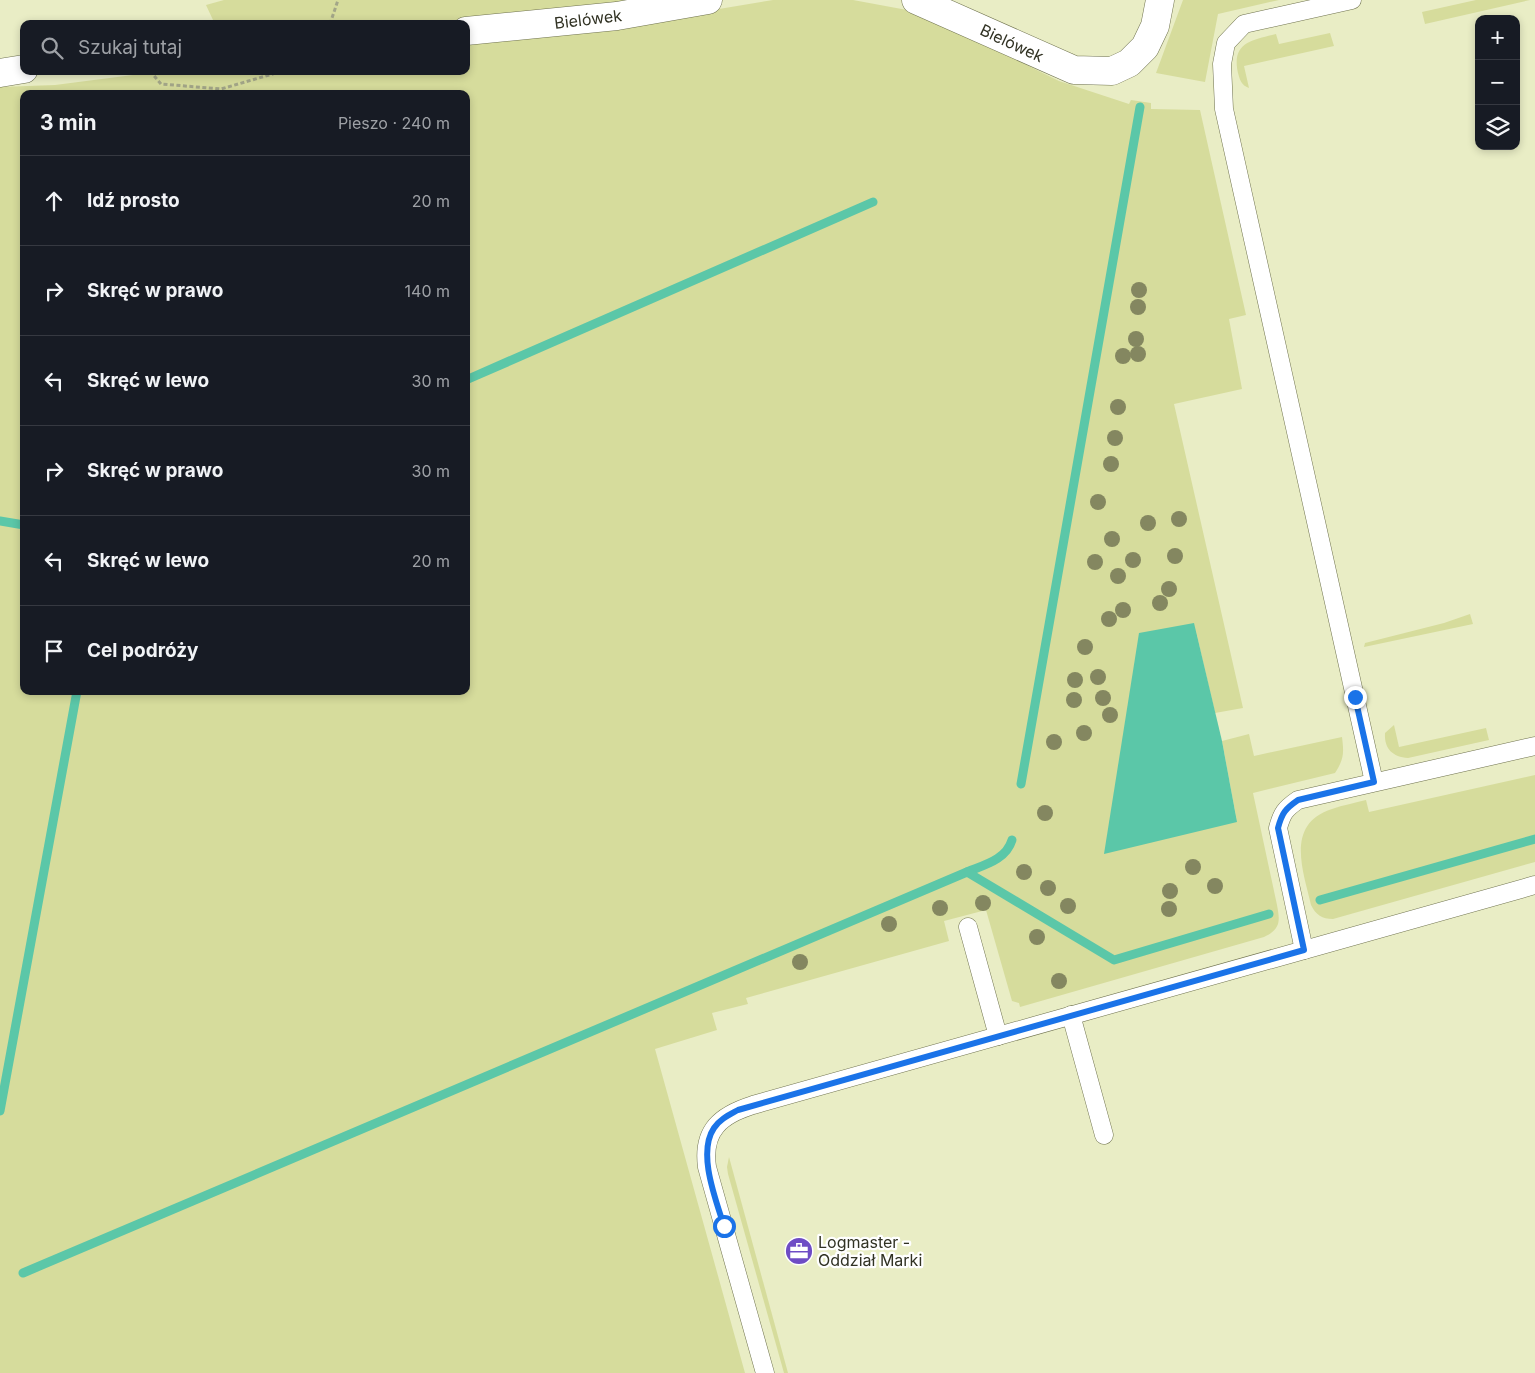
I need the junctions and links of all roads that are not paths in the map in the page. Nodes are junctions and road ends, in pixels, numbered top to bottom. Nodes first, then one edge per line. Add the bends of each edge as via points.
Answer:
1 (708, 0) edge
2 (916, 0) edge
3 (1160, 0) edge
4 (1352, 0) edge
5 (470, 31) edge
6 (20, 70) edge
7 (0, 73) edge
8 (1535, 746) edge
9 (1374, 782) junction
10 (1535, 885) edge
11 (968, 927) dead end
12 (1304, 950) junction
13 (1071, 1015) junction
14 (998, 1036) junction
15 (1104, 1135) dead end
16 (765, 1373) edge

1 - 5 street, Bielówek via 616,16
2 - 3 street, Bielówek via 1074,70 1112,71 1129,63 1145,47 1155,26
4 - 9 lane via 1244,24 1226,43 1222,64 1224,109
6 - 7 street
8 - 9 lane
9 - 12 lane via 1298,800 1282,815 1278,828
10 - 12 lane
11 - 14 lane
12 - 13 lane
13 - 14 lane
13 - 15 lane
14 - 16 lane via 753,1104 725,1117 714,1128 708,1144 707,1167

